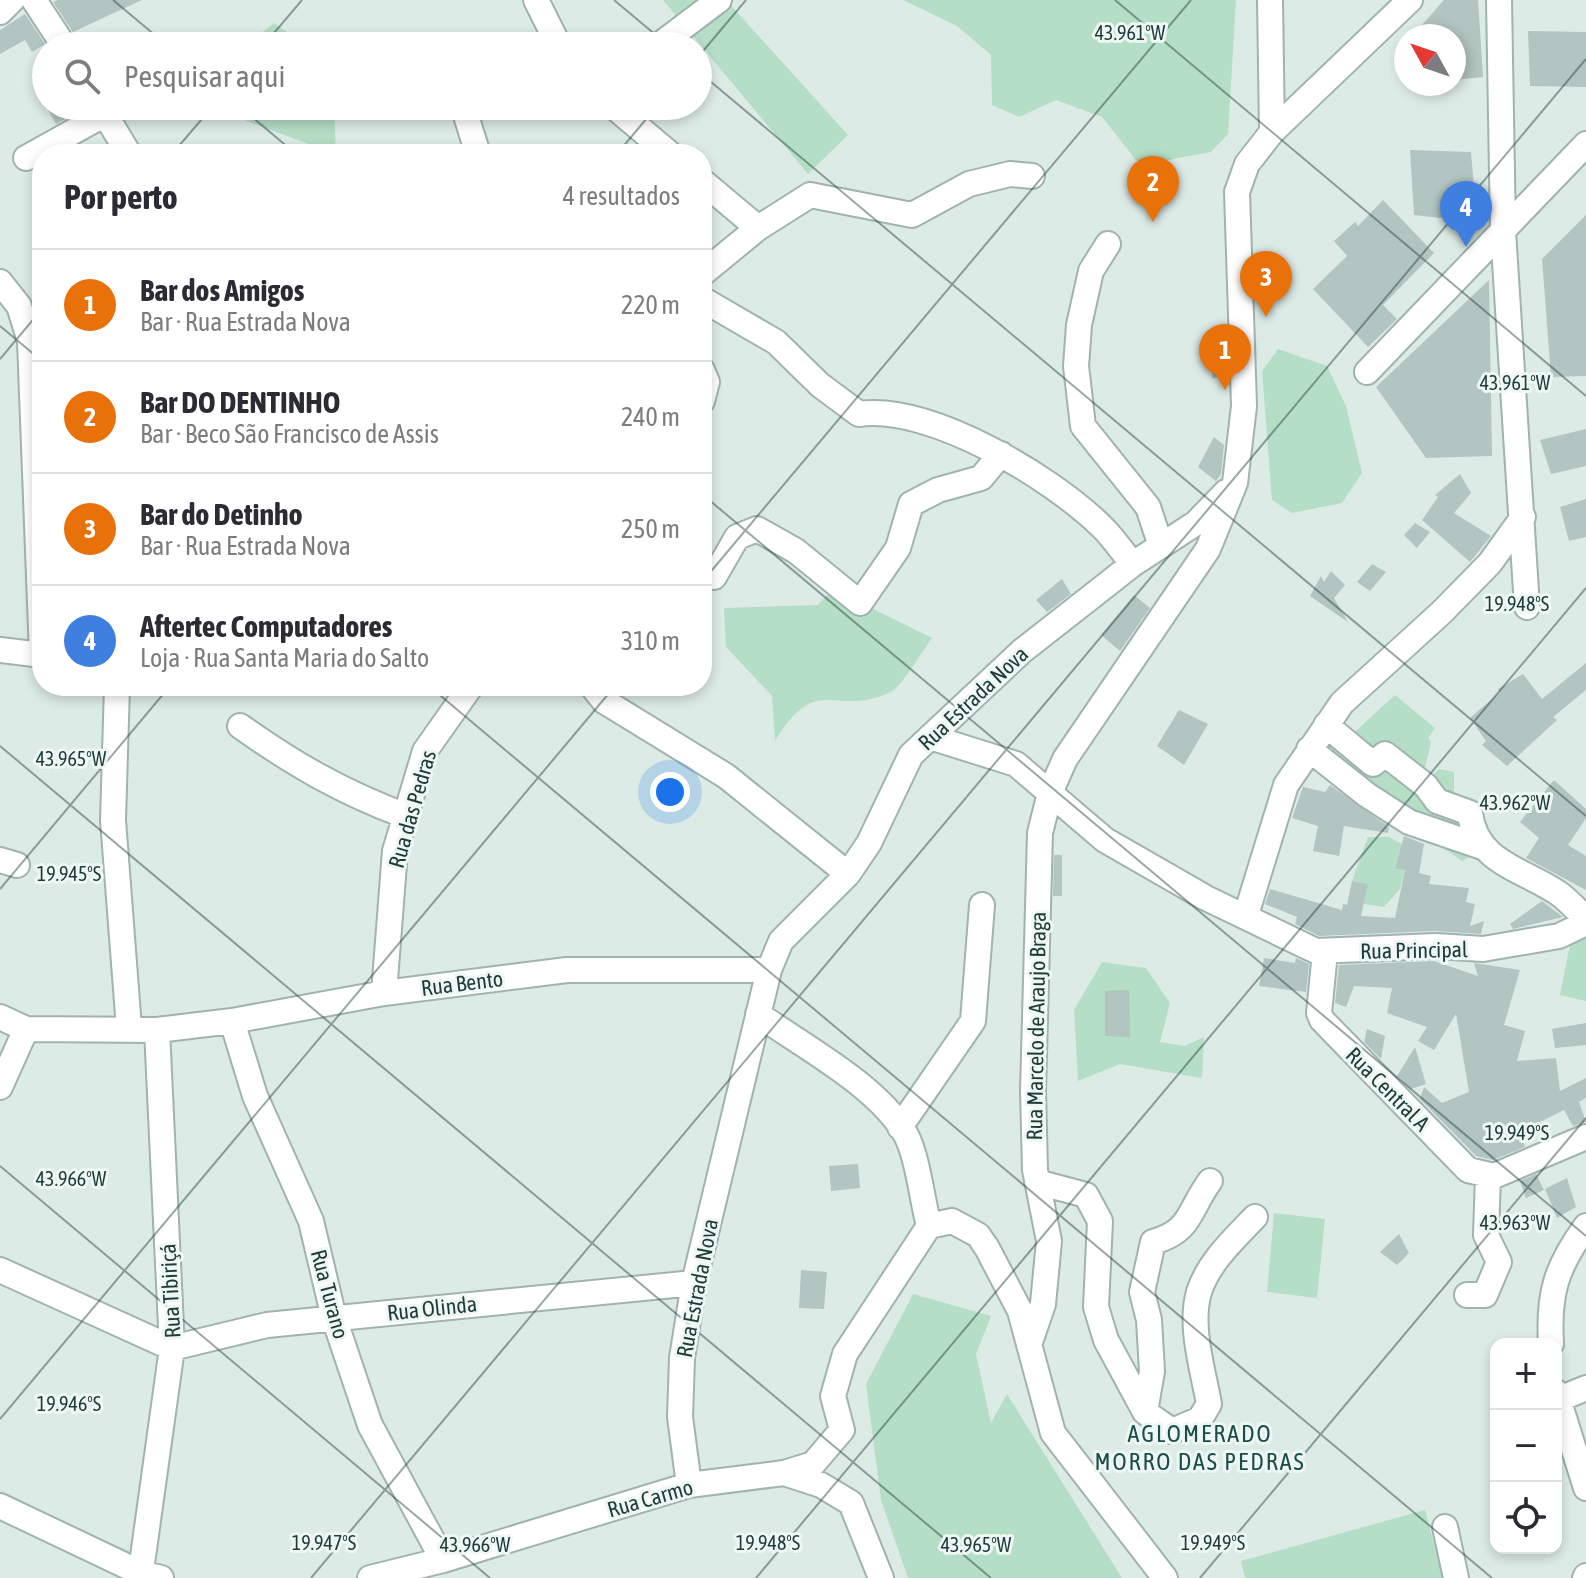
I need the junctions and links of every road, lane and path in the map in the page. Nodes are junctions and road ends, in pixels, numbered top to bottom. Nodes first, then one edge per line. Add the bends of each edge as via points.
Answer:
1 (12, 0) edge
2 (34, 0) edge
3 (536, 0) edge
4 (719, 0) edge
5 (1270, 0) edge
6 (1410, 0) edge
7 (1499, 0) edge
8 (0, 12) edge
9 (55, 32) edge
10 (552, 32) edge
11 (677, 32) edge
12 (86, 120) edge
13 (108, 120) edge
14 (467, 120) edge
15 (630, 120) edge
16 (1272, 132) junction
17 (48, 144) edge
18 (123, 144) edge
19 (475, 144) edge
20 (658, 144) edge
21 (1586, 144) edge
22 (32, 154) edge
23 (26, 158) dead end
24 (1032, 176) dead end
25 (712, 189) edge
26 (758, 228) junction
27 (1503, 231) junction
28 (1108, 244) dead end
29 (712, 266) edge
30 (0, 282) edge
31 (712, 305) edge
32 (1367, 372) dead end
33 (32, 393) edge
34 (1001, 454) junction
35 (1235, 483) junction
36 (1523, 517) junction
37 (1161, 546) junction
38 (1133, 564) junction
39 (718, 577) edge
40 (1527, 607) dead end
41 (0, 650) edge
42 (32, 654) edge
43 (117, 696) edge
44 (464, 696) edge
45 (600, 696) edge
46 (1326, 725) junction
47 (240, 726) dead end
48 (930, 737) junction
49 (1309, 749) junction
50 (1050, 793) junction
51 (406, 816) junction
52 (1485, 848) junction
53 (848, 874) junction
54 (982, 905) dead end
55 (1246, 915) junction
56 (1586, 921) edge
57 (1325, 952) junction
58 (769, 970) junction
59 (384, 993) junction
60 (758, 1014) junction
61 (0, 1017) edge
62 (232, 1021) junction
63 (129, 1028) junction
64 (26, 1029) junction
65 (157, 1030) junction
66 (0, 1087) edge
67 (900, 1127) junction
68 (1586, 1137) edge
69 (1488, 1175) junction
70 (1210, 1181) dead end
71 (1037, 1182) junction
72 (1255, 1217) dead end
73 (929, 1226) junction
74 (1586, 1226) edge
75 (0, 1270) edge
76 (694, 1283) junction
77 (1467, 1295) dead end
78 (334, 1318) junction
79 (1551, 1338) edge
80 (1029, 1345) junction
81 (172, 1348) junction
82 (1586, 1388) edge
83 (1562, 1395) edge
84 (1561, 1410) edge
85 (1145, 1412) junction
86 (784, 1473) junction
87 (689, 1485) junction
88 (1586, 1488) edge
89 (0, 1506) edge
90 (1445, 1527) dead end
91 (443, 1560) junction
92 (147, 1576) edge
93 (370, 1578) edge
94 (881, 1578) edge
95 (1165, 1578) edge
96 (1456, 1578) edge

1 - 8 street
2 - 9 street
3 - 10 street
4 - 11 street
5 - 16 street
6 - 16 street
7 - 27 street
12 - 17 street
13 - 18 street
14 - 19 street
15 - 20 street
16 - 35 street via 1247,164 1237,192 1244,406
21 - 27 street
22 - 23 street
24 - 26 street via 1010,174 969,184 912,215 810,195
25 - 26 street
26 - 29 street
27 - 32 street
27 - 36 street
28 - 37 street via 1091,271 1079,325 1076,366 1083,426 1148,507
30 - 33 street via 19,306 30,341
31 - 34 street via 776,342 859,414 882,411 909,417
34 - 38 street via 1103,527
34 - 39 street via 981,478 911,504 898,548 860,603 796,551 757,529 737,537
35 - 37 street, Rua Estrada Nova via 1196,523
35 - 50 street, Rua Marcelo de Araujo Braga via 1208,549 1065,759
36 - 40 street
36 - 46 street via 1490,563 1342,703
37 - 38 street, Rua Estrada Nova
38 - 48 street, Rua Estrada Nova via 1022,651
41 - 42 street
43 - 63 street via 113,820
44 - 51 street, Rua das Pedras via 425,751
45 - 53 street via 726,776
46 - 49 street
46 - 52 street via 1373,764 1385,754 1437,801 1470,813 1472,829
47 - 51 street via 345,793
48 - 50 street via 1016,764
48 - 53 street, Rua Estrada Nova via 911,755 869,843
49 - 52 street via 1409,822
49 - 55 street via 1286,785
50 - 55 street, Rua Principal via 1105,840
50 - 71 street, Rua Marcelo de Araujo Braga via 1040,833 1034,995
51 - 59 street, Rua das Pedras via 395,851
52 - 56 street via 1509,870 1558,893
53 - 58 street, Rua Estrada Nova via 781,941
54 - 67 street via 973,1021
55 - 57 street, Rua Principal
56 - 57 street, Rua Principal via 1559,936 1483,949
57 - 69 street, Rua Central A via 1322,1020 1468,1170
58 - 59 street, Rua Bento via 567,970
58 - 60 street, Rua Estrada Nova
59 - 62 street, Rua Bento
60 - 67 street via 851,1079
60 - 76 street, Rua Estrada Nova
61 - 64 street
62 - 65 street, Rua Bento
62 - 78 street, Rua Turano via 255,1096 311,1221
63 - 64 street
63 - 65 street
64 - 66 street
65 - 81 street, Rua Tibiriçá
67 - 73 street
68 - 69 street via 1528,1164
69 - 77 street via 1486,1235 1499,1262 1485,1295
70 - 85 street via 1188,1224 1172,1237 1153,1242 1147,1259 1142,1292 1152,1371
71 - 80 street, Rua Marcelo de Araujo Braga via 1049,1241 1043,1304
71 - 85 street via 1086,1195 1100,1221 1096,1307 1106,1340
72 - 85 street via 1220,1255 1199,1293 1197,1341 1209,1404 1200,1419 1172,1431
73 - 80 street via 952,1221 978,1235 1020,1311
73 - 86 street via 845,1354 833,1396 842,1430 813,1464
74 - 79 street via 1571,1247 1549,1302
75 - 81 street
76 - 78 street, Rua Olinda
76 - 87 street, Rua Estrada Nova via 682,1358 680,1417
78 - 81 street, Rua Olinda via 267,1325
78 - 91 street, Rua Turano via 370,1425
80 - 95 street via 1053,1433
81 - 92 street, Rua Tibiriçá
82 - 83 street
84 - 88 street
86 - 87 street, Rua Carmo
86 - 94 street, Rua Carmo via 821,1485 851,1503
87 - 91 street, Rua Carmo
89 - 92 street
90 - 96 street
91 - 93 street, Rua Carmo

